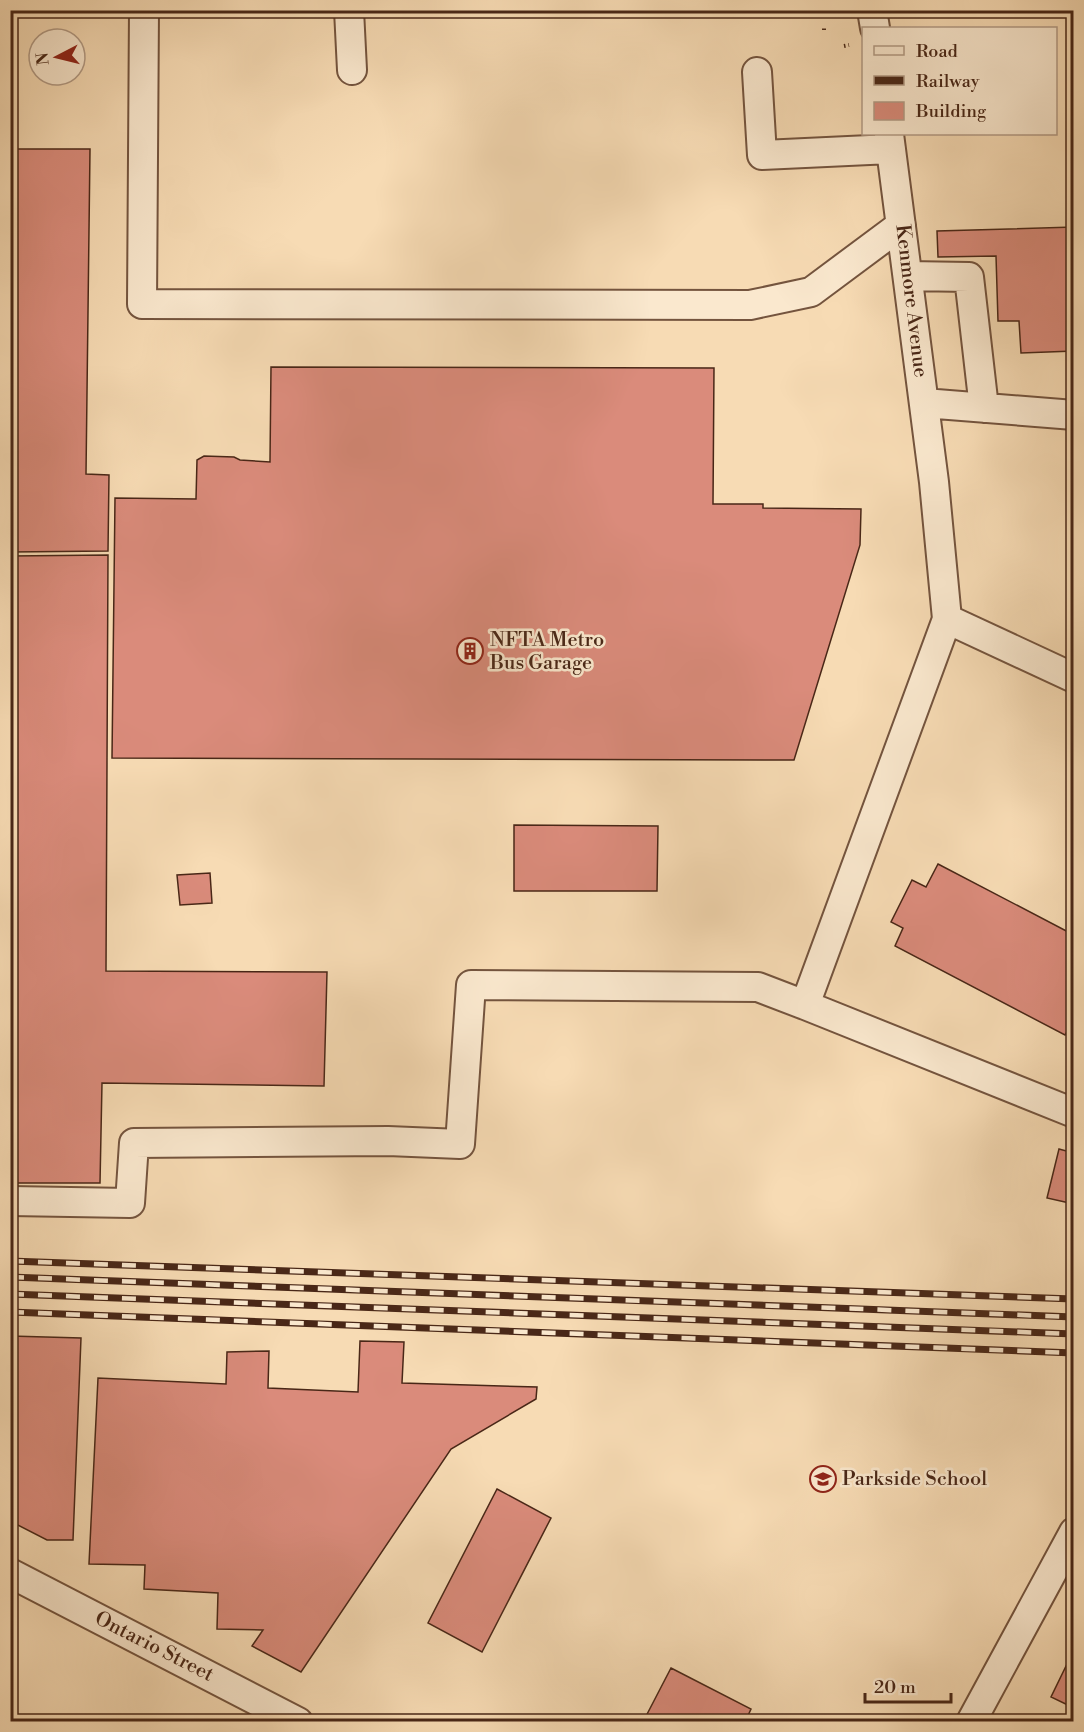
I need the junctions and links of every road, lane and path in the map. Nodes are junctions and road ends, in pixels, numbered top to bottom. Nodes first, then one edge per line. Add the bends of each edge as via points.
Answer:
1 (144, 10) edge
2 (349, 10) edge
3 (872, 10) edge
4 (919, 11) edge
5 (922, 18) dead end
6 (875, 27) edge
7 (849, 45) dead end
8 (844, 46) dead end
9 (352, 70) dead end
10 (757, 72) dead end
11 (890, 141) edge
12 (901, 225) junction
13 (908, 276) junction
14 (924, 403) junction
15 (984, 408) junction
16 (1074, 415) edge
17 (946, 619) junction
18 (1074, 678) edge
19 (805, 1005) junction
20 (1074, 1113) edge
21 (10, 1202) edge
22 (1074, 1532) edge
23 (10, 1573) edge
24 (298, 1722) edge
25 (971, 1722) edge

1 - 12 street via 142,304 750,305 811,292
2 - 9 street
3 - 6 street
4 - 5 path
7 - 8 path
10 - 11 street via 762,155
11 - 12 street, Kenmore Avenue
12 - 13 street, Kenmore Avenue
13 - 14 street, Kenmore Avenue
13 - 15 street via 969,277
14 - 15 street
14 - 17 street, Kenmore Avenue
15 - 16 street
17 - 18 street
17 - 19 street
19 - 20 street
19 - 21 street via 758,987 471,985 460,1144 134,1143 130,1203
22 - 25 street
23 - 24 street, Ontario Street

